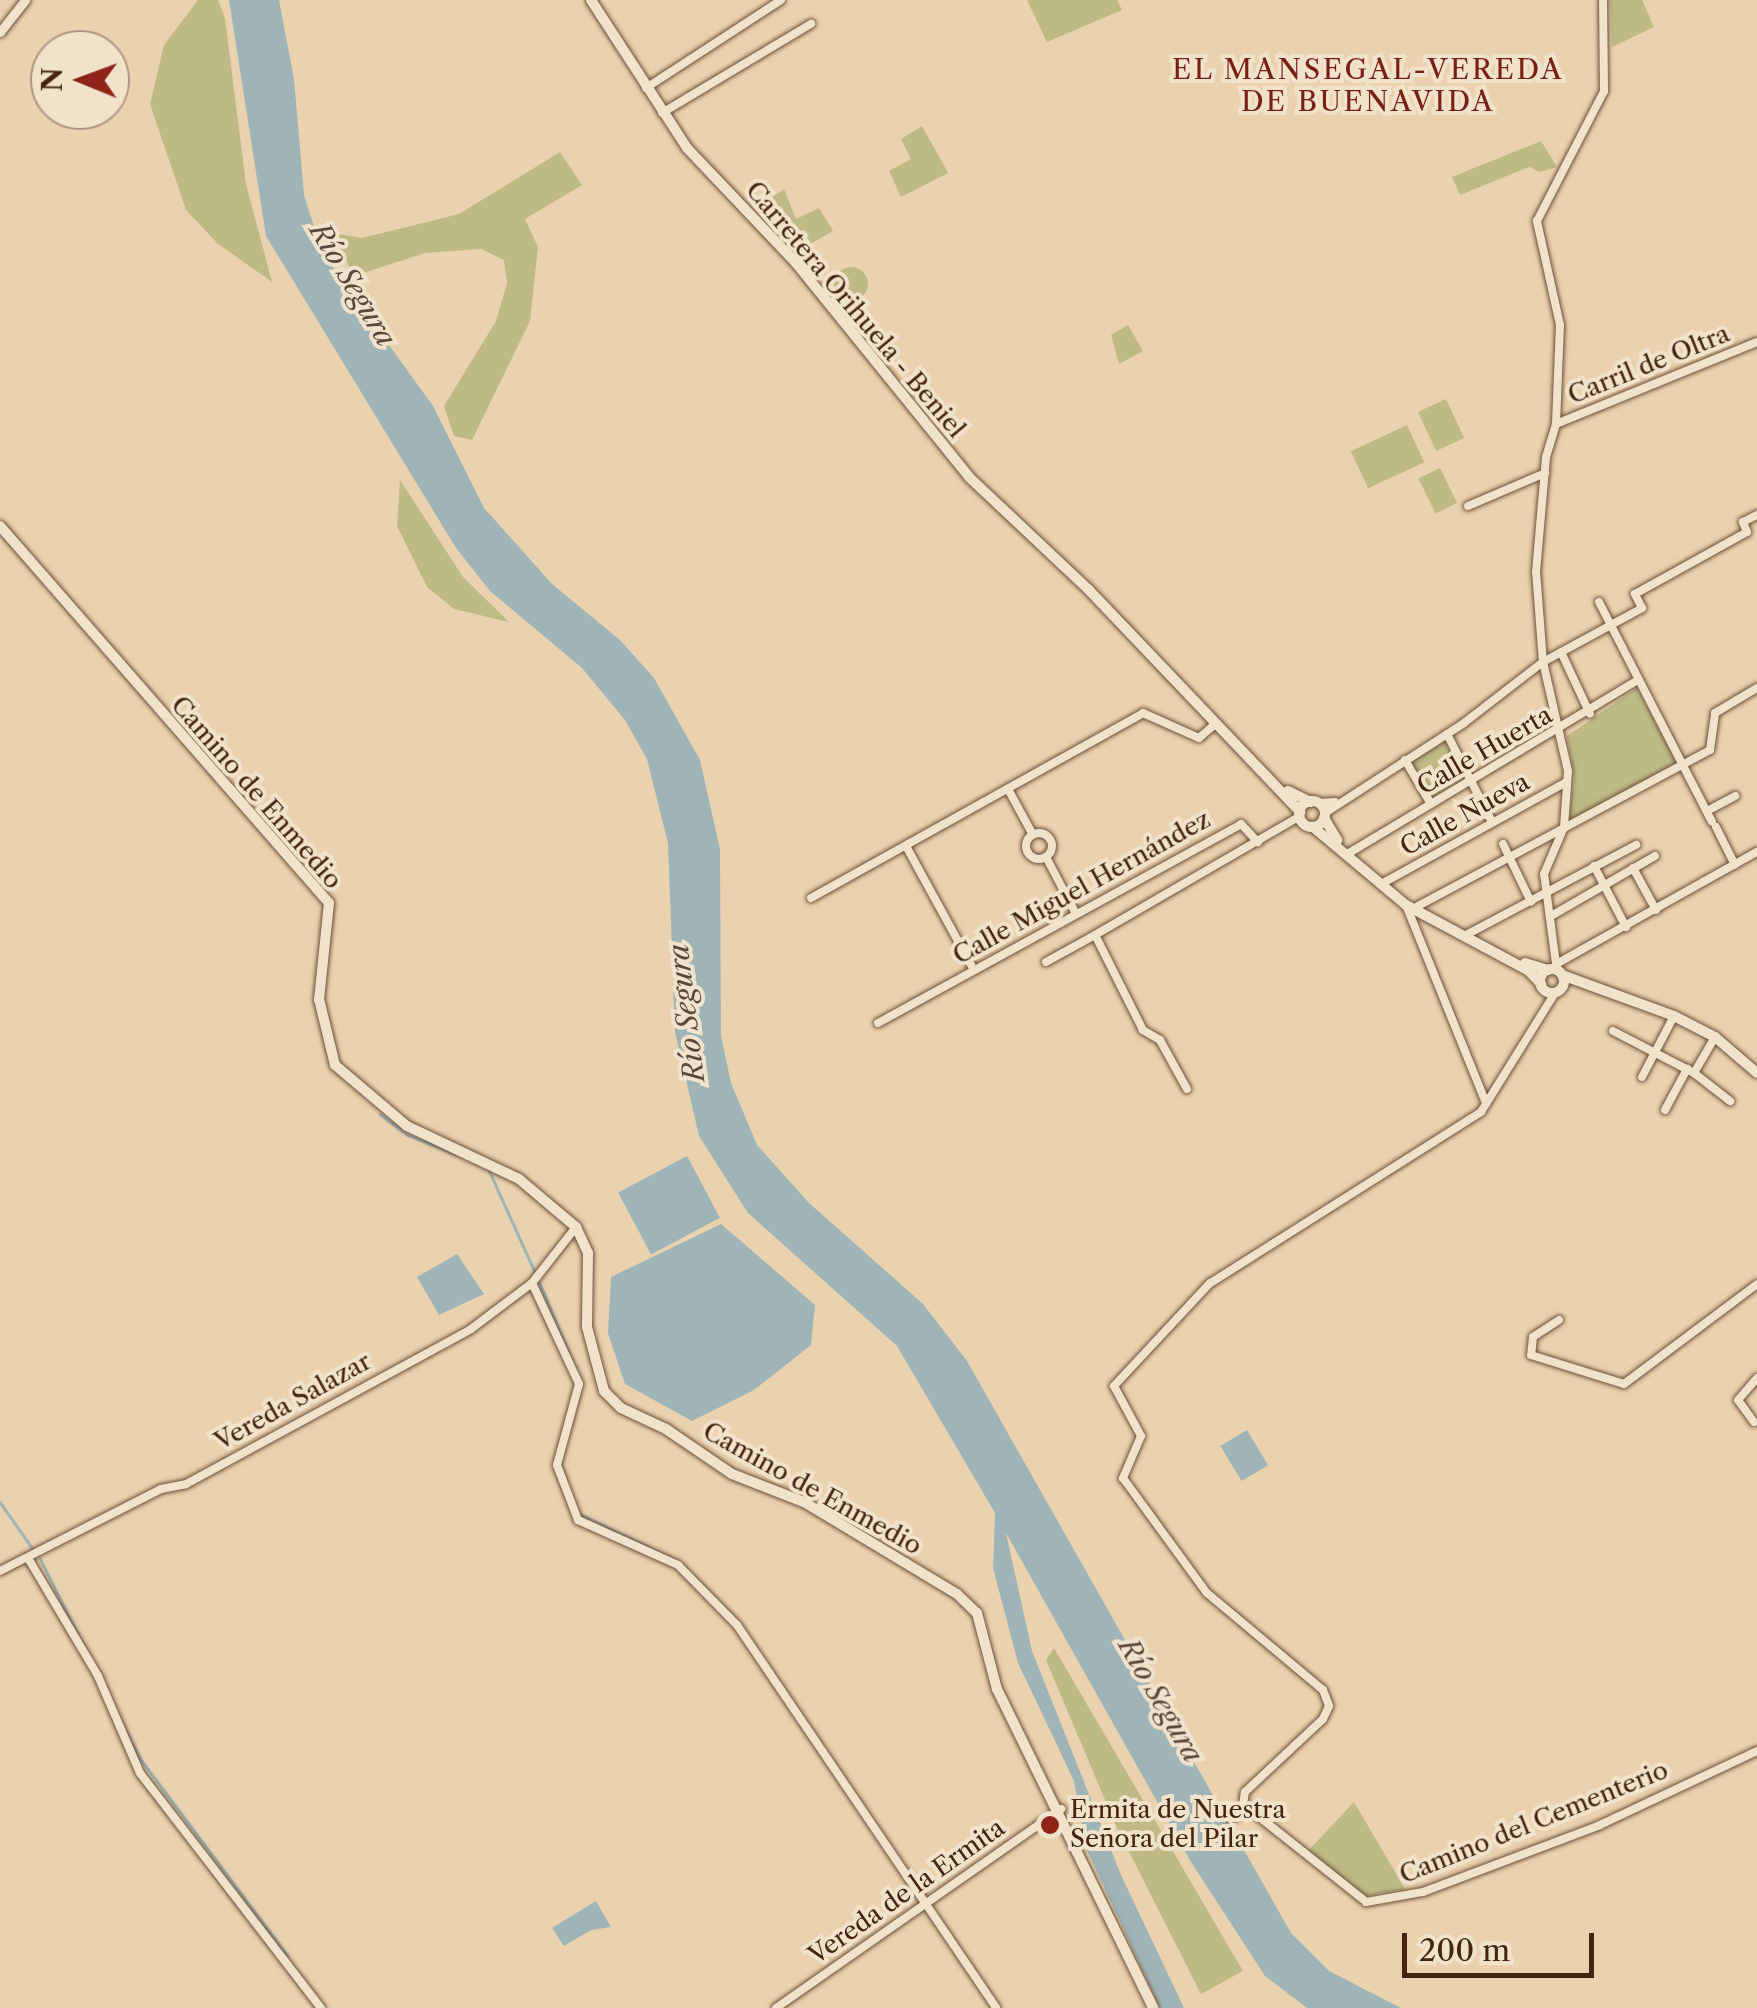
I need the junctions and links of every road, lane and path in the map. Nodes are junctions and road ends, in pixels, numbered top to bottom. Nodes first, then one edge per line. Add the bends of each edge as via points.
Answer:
1 (25, 0) edge
2 (591, 0) edge
3 (781, 0) edge
4 (1603, 0) edge
5 (811, 24) dead end
6 (0, 32) edge
7 (646, 88) junction
8 (662, 113) junction
9 (1757, 342) edge
10 (1556, 424) junction
11 (1545, 472) junction
12 (1468, 506) dead end
13 (1757, 515) edge
14 (0, 526) edge
15 (1599, 602) dead end
16 (1118, 621) junction
17 (1610, 627) junction
18 (1560, 652) junction
19 (1543, 662) junction
20 (1638, 680) junction
21 (1757, 688) edge
22 (1590, 714) junction
23 (1213, 726) junction
24 (1560, 730) junction
25 (1447, 734) junction
26 (1405, 760) junction
27 (1684, 766) junction
28 (1470, 781) junction
29 (1568, 782) junction
30 (1008, 789) junction
31 (1735, 796) dead end
32 (1431, 804) junction
33 (1320, 809) junction
34 (1707, 811) junction
35 (1300, 814) junction
36 (1492, 822) junction
37 (1313, 827) junction
38 (1564, 827) junction
39 (1033, 835) junction
40 (1258, 842) junction
41 (1503, 844) dead end
42 (1636, 845) dead end
43 (906, 846) junction
44 (1349, 852) junction
45 (1757, 852) edge
46 (1509, 856) junction
47 (1655, 856) dead end
48 (1046, 857) junction
49 (1735, 864) junction
50 (1594, 866) junction
51 (1633, 868) junction
52 (1382, 883) junction
53 (1604, 885) junction
54 (1548, 893) junction
55 (811, 898) dead end
56 (1530, 902) junction
57 (1416, 910) junction
58 (1656, 910) junction
59 (1076, 914) junction
60 (1551, 916) junction
61 (1413, 926) junction
62 (1626, 927) junction
63 (1095, 935) junction
64 (1464, 936) junction
65 (1046, 962) dead end
66 (974, 970) junction
67 (1556, 970) junction
68 (1589, 986) junction
69 (1549, 990) junction
70 (1674, 1016) junction
71 (878, 1023) dead end
72 (1613, 1030) dead end
73 (1715, 1037) junction
74 (1655, 1052) junction
75 (1690, 1071) junction
76 (1757, 1073) edge
77 (1642, 1077) dead end
78 (1187, 1089) dead end
79 (1730, 1101) dead end
80 (1486, 1104) junction
81 (1664, 1110) dead end
82 (576, 1227) junction
83 (532, 1284) junction
84 (1757, 1284) edge
85 (1559, 1320) dead end
86 (1757, 1378) edge
87 (1754, 1422) dead end
88 (28, 1558) junction
89 (0, 1571) edge
90 (1757, 1751) edge
91 (1060, 1809) junction
92 (1245, 1810) junction
93 (1231, 1819) dead end
94 (926, 1903) junction
95 (321, 2008) edge
96 (776, 2008) edge
97 (996, 2008) edge
98 (1153, 2008) edge

1 - 6 street
2 - 7 main road, Carretera Orihuela - Beniel
3 - 7 street
4 - 10 street via 1604,91 1537,221 1560,325
5 - 8 street
7 - 8 main road, Carretera Orihuela - Beniel
8 - 16 main road, Carretera Orihuela - Beniel via 807,276 970,477
9 - 10 street, Carril de Oltra
10 - 11 street
11 - 12 street
11 - 19 street via 1536,572
13 - 17 street via 1743,522 1747,532 1635,594 1642,608
14 - 82 main road, Camino de Enmedio via 329,903 319,999 335,1065 408,1126 519,1179
15 - 17 street
16 - 23 main road, Carretera Orihuela - Beniel
16 - 33 main road, Carretera Orihuela - Beniel via 1284,789
17 - 18 street
17 - 20 street
18 - 19 street
18 - 22 street
19 - 24 street
19 - 25 street
20 - 22 street, Calle Huerta
20 - 27 street
21 - 27 street via 1715,713 1710,750
22 - 24 street, Calle Huerta
23 - 30 street via 1199,738 1149,710
23 - 35 main road, Carretera Orihuela - Beniel
24 - 28 street, Calle Huerta
24 - 29 street
25 - 26 street
25 - 28 street
26 - 32 street
26 - 33 street
27 - 34 street
27 - 38 street
28 - 32 street, Calle Huerta
28 - 36 street
29 - 36 street, Calle Nueva
29 - 38 street
30 - 39 street
30 - 43 street
31 - 34 street
32 - 44 street, Calle Huerta
33 - 35 main road
33 - 37 main road
33 - 44 main road, Carretera Orihuela - Beniel
34 - 49 street
35 - 37 main road, Carretera Orihuela - Beniel
35 - 40 street
36 - 52 street, Calle Nueva
37 - 57 main road, Carretera Orihuela - Beniel
38 - 46 street
38 - 54 street via 1545,868
39 - 48 street via 1051,842
39 - 48 street via 1028,853
40 - 59 street, Calle Miguel Hernández via 1241,824
40 - 63 street
41 - 46 street
42 - 50 street
43 - 55 street
43 - 66 street
44 - 52 main road, Carretera Orihuela - Beniel
45 - 49 street
46 - 56 street
46 - 57 street
47 - 51 street
48 - 59 street
49 - 58 street
50 - 53 street
50 - 54 street
51 - 53 street
51 - 58 street
52 - 57 main road, Carretera Orihuela - Beniel
53 - 60 street
53 - 62 street
54 - 56 street
54 - 60 street
56 - 64 street
57 - 61 street
57 - 61 street
57 - 64 main road, Carretera Orihuela - Beniel
57 - 69 main road, Carretera Orihuela - Beniel via 1530,971
58 - 62 street
59 - 66 street, Calle Miguel Hernández
60 - 67 street
61 - 80 street
62 - 67 street
63 - 65 street
63 - 78 street via 1143,1030 1160,1040
64 - 67 main road, Carretera Orihuela - Beniel
66 - 71 street, Calle Miguel Hernández
67 - 68 main road, Carretera Orihuela - Beniel
67 - 69 main road
67 - 69 main road
68 - 69 main road, Carretera Orihuela - Beniel
68 - 70 main road, Carretera Orihuela - Beniel
69 - 80 street
70 - 73 main road, Carretera Orihuela - Beniel
70 - 74 street
72 - 74 street
73 - 75 street
73 - 76 main road, Carretera Orihuela - Beniel
74 - 75 street
74 - 77 street
75 - 79 street
75 - 81 street
80 - 92 street via 1210,1282 1114,1386 1141,1436 1123,1478 1207,1593 1308,1674 1327,1698 1322,1719 1244,1792
82 - 83 street, Vereda Salazar
82 - 91 main road, Camino de Enmedio via 588,1253 587,1327 604,1391 621,1408 666,1428 732,1474 804,1502 957,1594 978,1614 997,1689
83 - 88 street, Vereda Salazar via 470,1329 186,1484 161,1489
83 - 94 street via 579,1384 557,1464 578,1520 678,1565 738,1625
84 - 85 street via 1624,1384 1531,1355 1532,1337
86 - 87 street via 1738,1400
88 - 89 street, Vereda Salazar
88 - 95 street via 98,1676 140,1773
90 - 92 street, Camino del Cementerio via 1600,1825 1379,1904 1358,1898
91 - 94 street, Vereda de la Ermita
91 - 98 main road, Camino de Enmedio
92 - 93 street
94 - 96 street, Vereda de la Ermita
94 - 97 street

